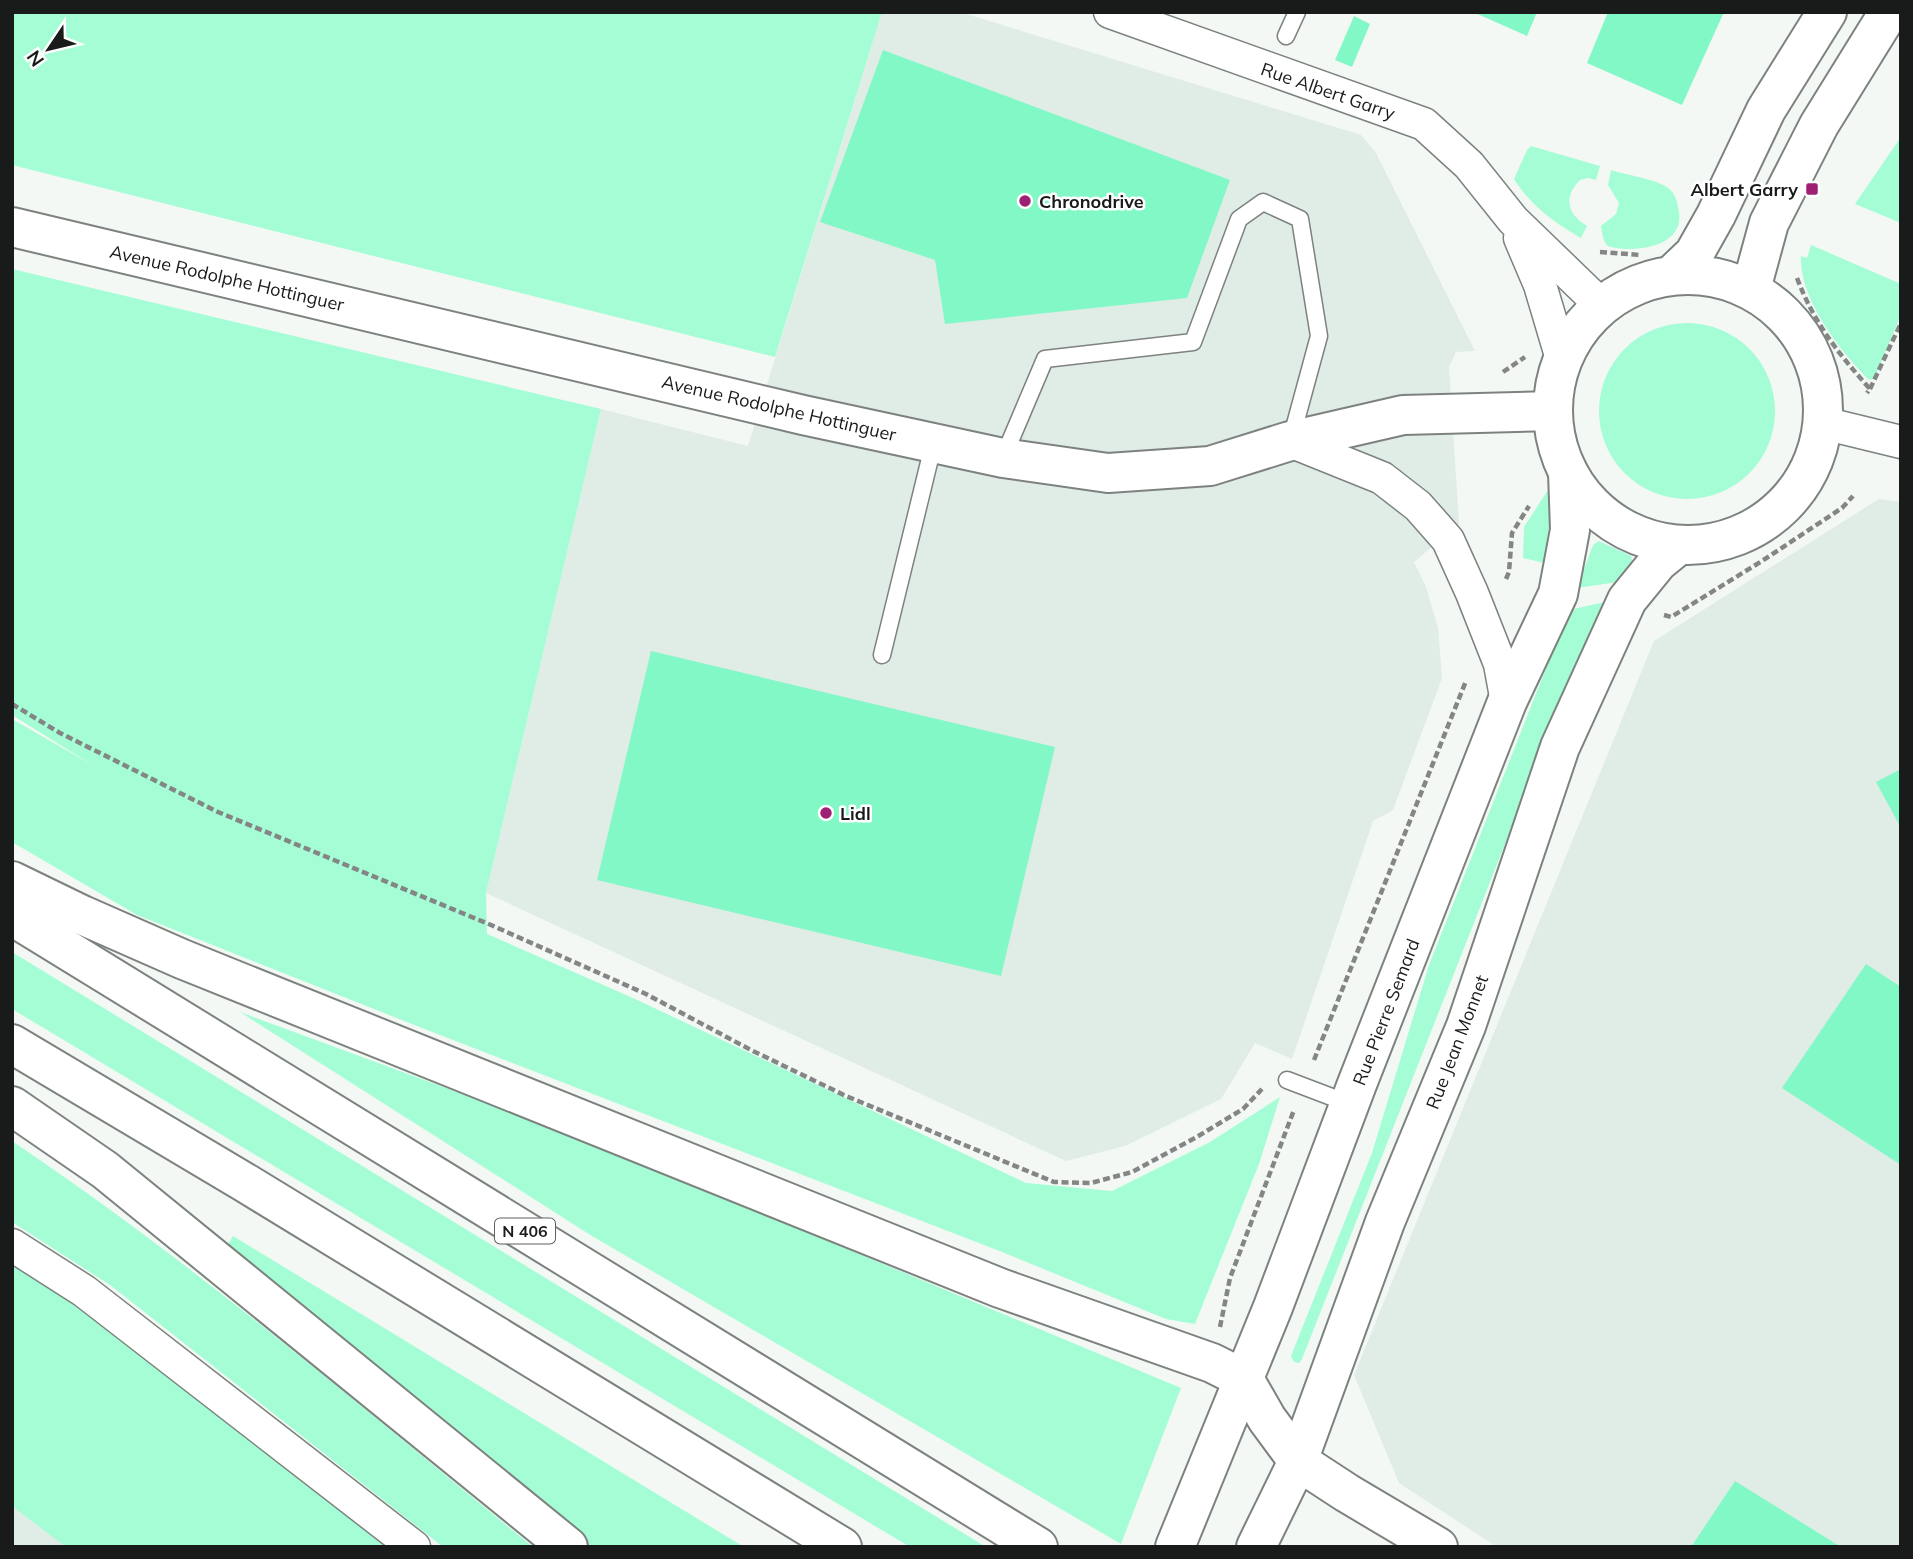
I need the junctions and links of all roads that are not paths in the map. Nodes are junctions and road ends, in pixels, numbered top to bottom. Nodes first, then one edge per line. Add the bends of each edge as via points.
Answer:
1 (1110, 12) edge
2 (1297, 12) edge
3 (1827, 12) edge
4 (1889, 12) edge
5 (1286, 37) dead end
6 (1513, 220) junction
7 (12, 227) edge
8 (1661, 263) junction
9 (1751, 289) junction
10 (1601, 305) junction
11 (1562, 359) junction
12 (1553, 411) junction
13 (1824, 423) junction
14 (933, 442) junction
15 (1290, 442) junction
16 (1901, 442) edge
17 (1003, 458) junction
18 (1568, 472) junction
19 (1674, 549) junction
20 (882, 655) dead end
21 (1507, 702) junction
22 (12, 881) edge
23 (12, 916) edge
24 (12, 1044) edge
25 (1287, 1080) road end
26 (1350, 1104) junction
27 (12, 1106) edge
28 (12, 1245) edge
29 (1228, 1371) junction
30 (1298, 1461) junction
31 (414, 1547) edge
32 (568, 1547) edge
33 (842, 1547) edge
34 (1038, 1547) edge
35 (1175, 1547) edge
36 (1256, 1547) edge
37 (1438, 1547) edge

1 - 6 street, Rue Albert Garry via 1424,124 1469,165
2 - 5 lane
3 - 8 main road via 1766,110 1693,254
4 - 9 main road via 1819,125 1769,223
6 - 10 street, Rue Albert Garry
6 - 11 street, Rue Albert Garry via 1540,285
7 - 14 main road, Avenue Rodolphe Hottinguer
8 - 9 main road
8 - 10 main road
9 - 13 main road via 1783,313 1807,345 1821,383
10 - 11 main road via 1578,330
11 - 12 main road
12 - 15 main road, Avenue Rodolphe Hottinguer via 1403,415
12 - 18 main road via 1560,456
13 - 16 street
13 - 19 main road via 1812,467 1786,504 1749,531
14 - 17 main road, Avenue Rodolphe Hottinguer
14 - 20 lane
15 - 17 main road, Avenue Rodolphe Hottinguer via 1210,466 1108,473
15 - 17 lane via 1319,336 1300,219 1263,202 1239,219 1193,342 1045,359
15 - 21 street via 1382,478 1418,506 1448,540 1500,664
18 - 19 main road via 1591,504 1623,529
18 - 21 main road, Rue Pierre Semard via 1570,530 1558,594
19 - 30 main road, Rue Jean Monnet via 1627,600 1560,747 1466,1026 1385,1222
21 - 26 main road, Rue Pierre Semard
22 - 29 main road via 182,959 1000,1288
23 - 34 main road, N 406
24 - 33 main road
25 - 26 lane
26 - 29 main road, Rue Pierre Semard via 1273,1307
27 - 32 main road via 105,1170
28 - 31 street via 84,1292
29 - 30 main road
29 - 35 main road, Rue Pierre Semard
30 - 36 main road, Rue Jean Monnet
30 - 37 main road

